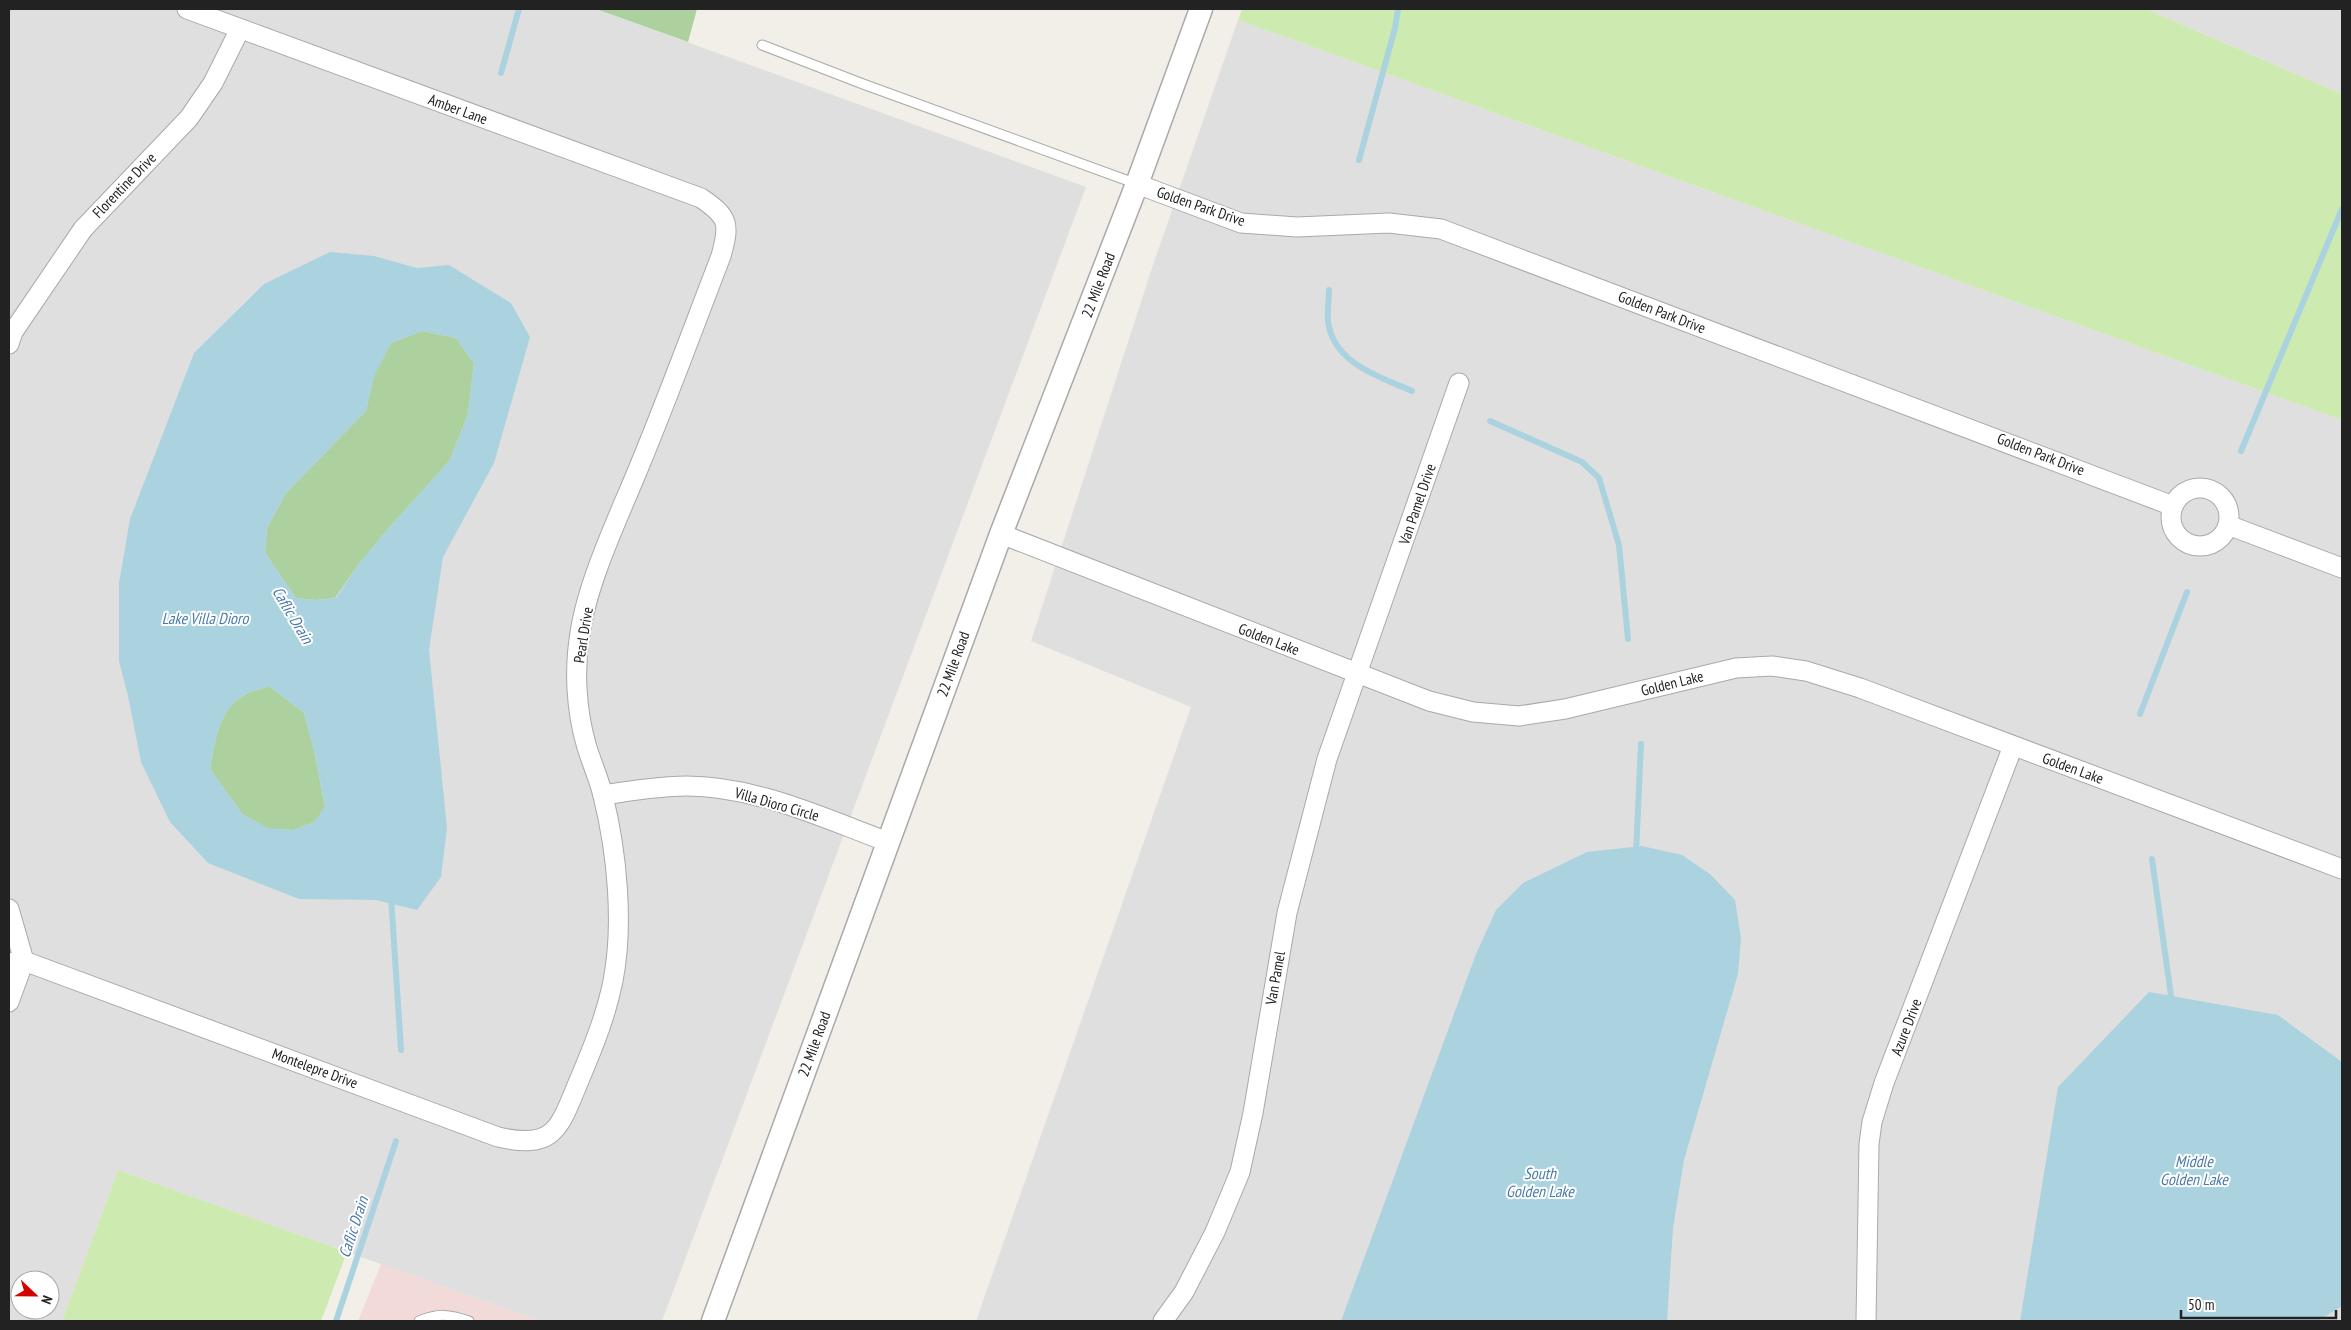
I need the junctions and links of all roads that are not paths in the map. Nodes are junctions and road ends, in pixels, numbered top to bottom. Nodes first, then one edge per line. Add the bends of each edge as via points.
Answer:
1 (187, 9) edge
2 (1200, 9) edge
3 (240, 29) junction
4 (762, 45) dead end
5 (1137, 184) junction
6 (724, 217) joint
7 (10, 335) edge
8 (1459, 383) dead end
9 (2173, 506) junction
10 (2228, 525) junction
11 (1001, 534) junction
12 (2342, 568) edge
13 (1374, 626) joint
14 (1356, 673) junction
15 (2013, 746) junction
16 (603, 796) junction
17 (888, 842) junction
18 (2342, 869) edge
19 (9, 908) edge
20 (16, 962) edge
21 (9, 1002) edge
22 (584, 1068) joint
23 (419, 1321) edge
24 (469, 1321) edge
25 (713, 1321) edge
26 (1163, 1321) edge
27 (1866, 1321) edge

1 - 3 street, Amber Lane
2 - 5 street, 22 Mile Road
3 - 6 street, Amber Lane via 701,198
3 - 7 street, Florentine Drive via 195,111 83,229
4 - 5 lane
5 - 9 street, Golden Park Drive via 1241,223 1297,227 1389,223 1441,229
5 - 11 street, 22 Mile Road
6 - 16 street, Pearl Drive via 725,240 721,256 611,536 580,630 578,705
8 - 13 street, Van Pamel Drive
9 - 10 street via 2178,497 2194,487 2214,490 2228,509
9 - 10 street via 2170,512 2174,531 2180,538 2198,546 2212,543 2222,536
10 - 12 street
11 - 14 street, Golden Lake
11 - 17 street, 22 Mile Road
13 - 14 street, Van Pamel
14 - 15 street, Golden Lake via 1429,701 1473,712 1519,716 1565,709 1736,668 1772,666 1806,671 1860,688
14 - 26 street, Van Pamel via 1327,759 1287,913 1240,1172 1215,1232 1184,1292
15 - 18 street, Golden Lake
15 - 27 street, Azure Drive via 1872,1122
16 - 17 street, Villa Dioro Circle via 678,786 718,788 793,807
16 - 22 street, Pearl Drive via 615,861 619,929 612,984
17 - 25 street, 22 Mile Road
19 - 20 street
20 - 21 street
20 - 22 street, Montelepre Drive via 498,1137 521,1142 551,1134 560,1123
23 - 24 lane via 451,1314

